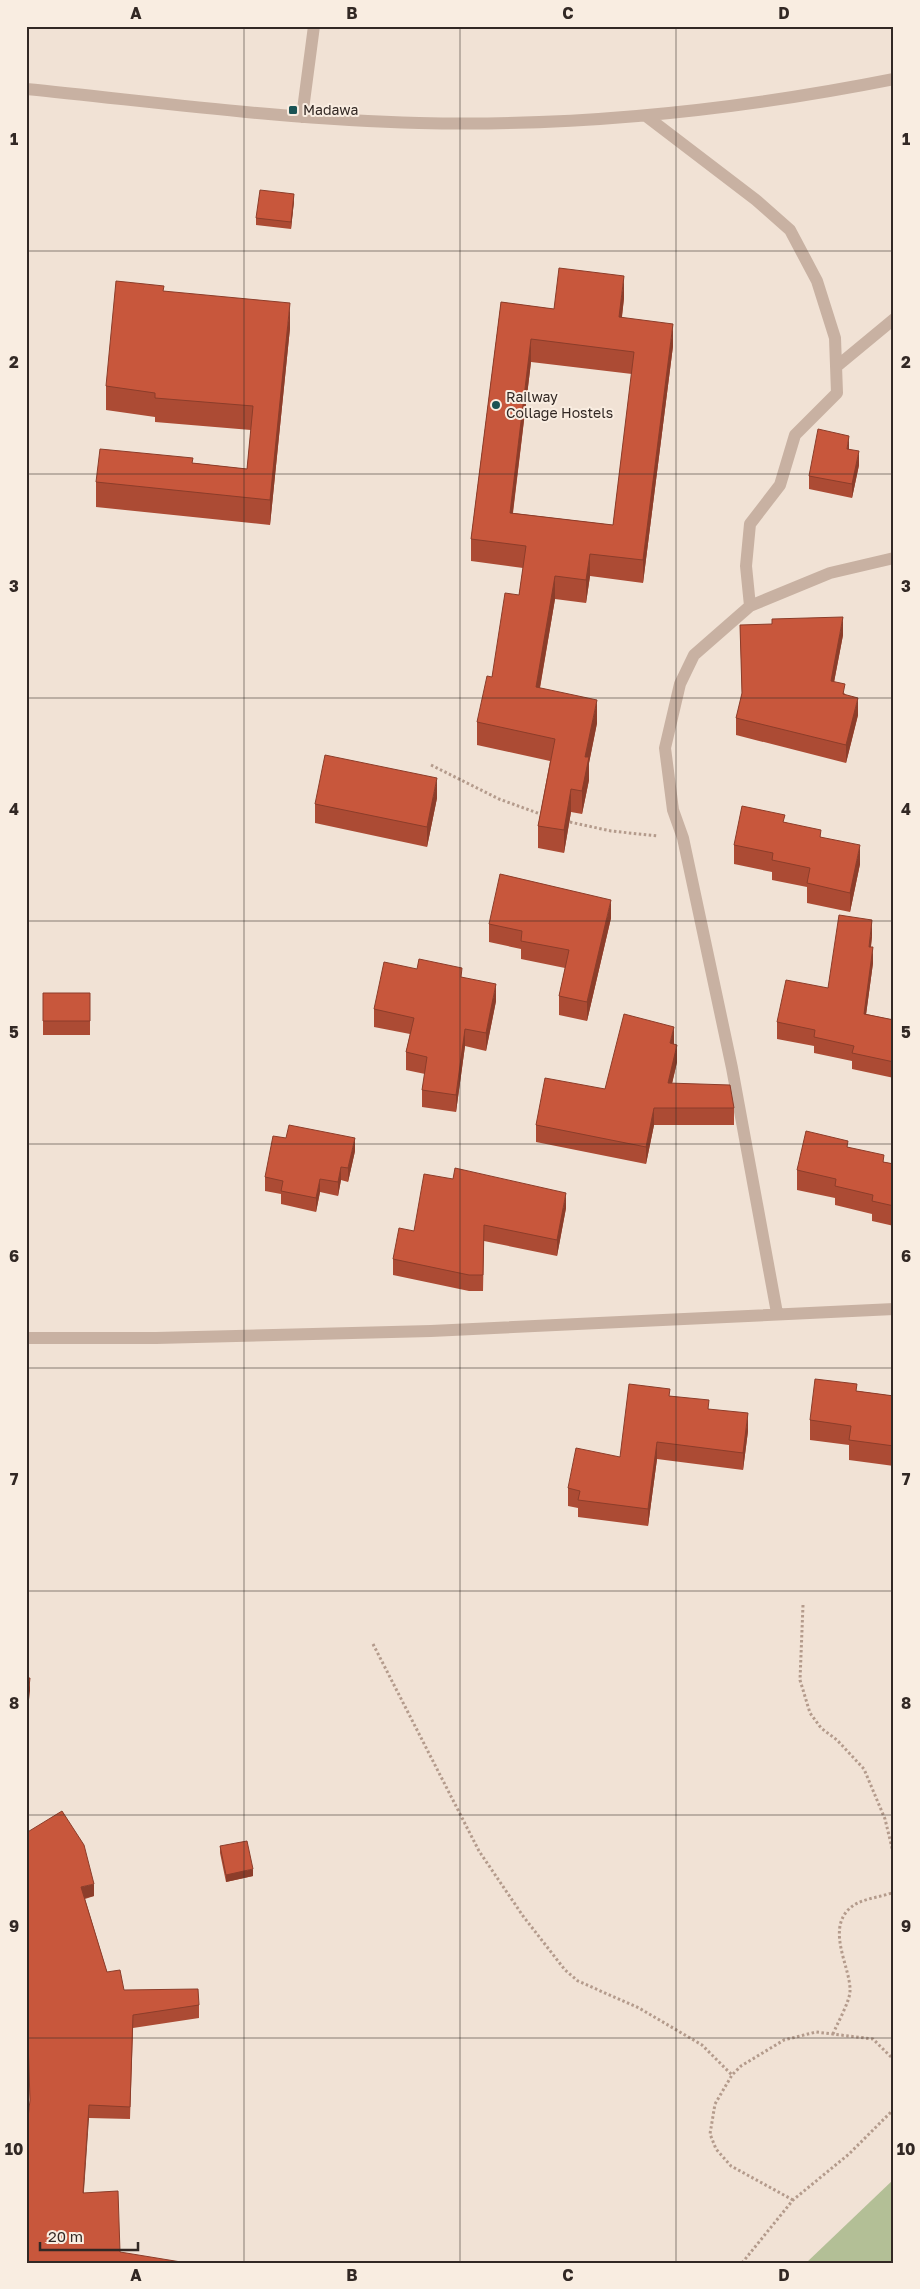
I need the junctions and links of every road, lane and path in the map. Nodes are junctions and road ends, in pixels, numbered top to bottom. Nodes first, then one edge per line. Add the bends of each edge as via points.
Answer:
1 (314, 26) edge
2 (894, 79) edge
3 (26, 89) edge
4 (302, 116) junction
5 (646, 116) junction
6 (894, 319) edge
7 (836, 367) junction
8 (894, 558) edge
9 (750, 606) junction
10 (431, 765) dead end
11 (546, 816) edge
12 (561, 820) edge
13 (683, 838) junction
14 (894, 1309) edge
15 (777, 1313) junction
16 (26, 1338) edge
17 (803, 1605) dead end
18 (372, 1644) dead end
19 (894, 1856) edge
20 (894, 1892) edge
21 (832, 2034) junction
22 (894, 2060) edge
23 (732, 2075) junction
24 (894, 2109) edge
25 (793, 2200) junction
26 (742, 2263) edge

1 - 4 street
2 - 5 street via 800,98
3 - 4 street
4 - 5 street via 500,124
5 - 7 street via 790,230 817,281 835,338
6 - 7 street
7 - 9 street via 837,394 794,435 780,485 750,524 746,566
8 - 9 street via 830,573
9 - 13 street via 694,655 680,684 665,748 672,810
10 - 11 path via 499,799
12 - 13 path via 611,831
13 - 15 street via 732,1068
14 - 15 street
15 - 16 street via 431,1331
17 - 19 path via 800,1680 810,1713 864,1769 885,1820
18 - 23 path via 479,1851 565,1970 578,1981 639,2008 702,2045
20 - 21 path via 871,1898 848,1910 842,1922 839,1937 850,1992
21 - 22 path via 873,2039
21 - 23 path via 816,2032 784,2040
23 - 25 path via 715,2104 710,2134 716,2149 731,2166
24 - 25 path via 849,2154
25 - 26 path

